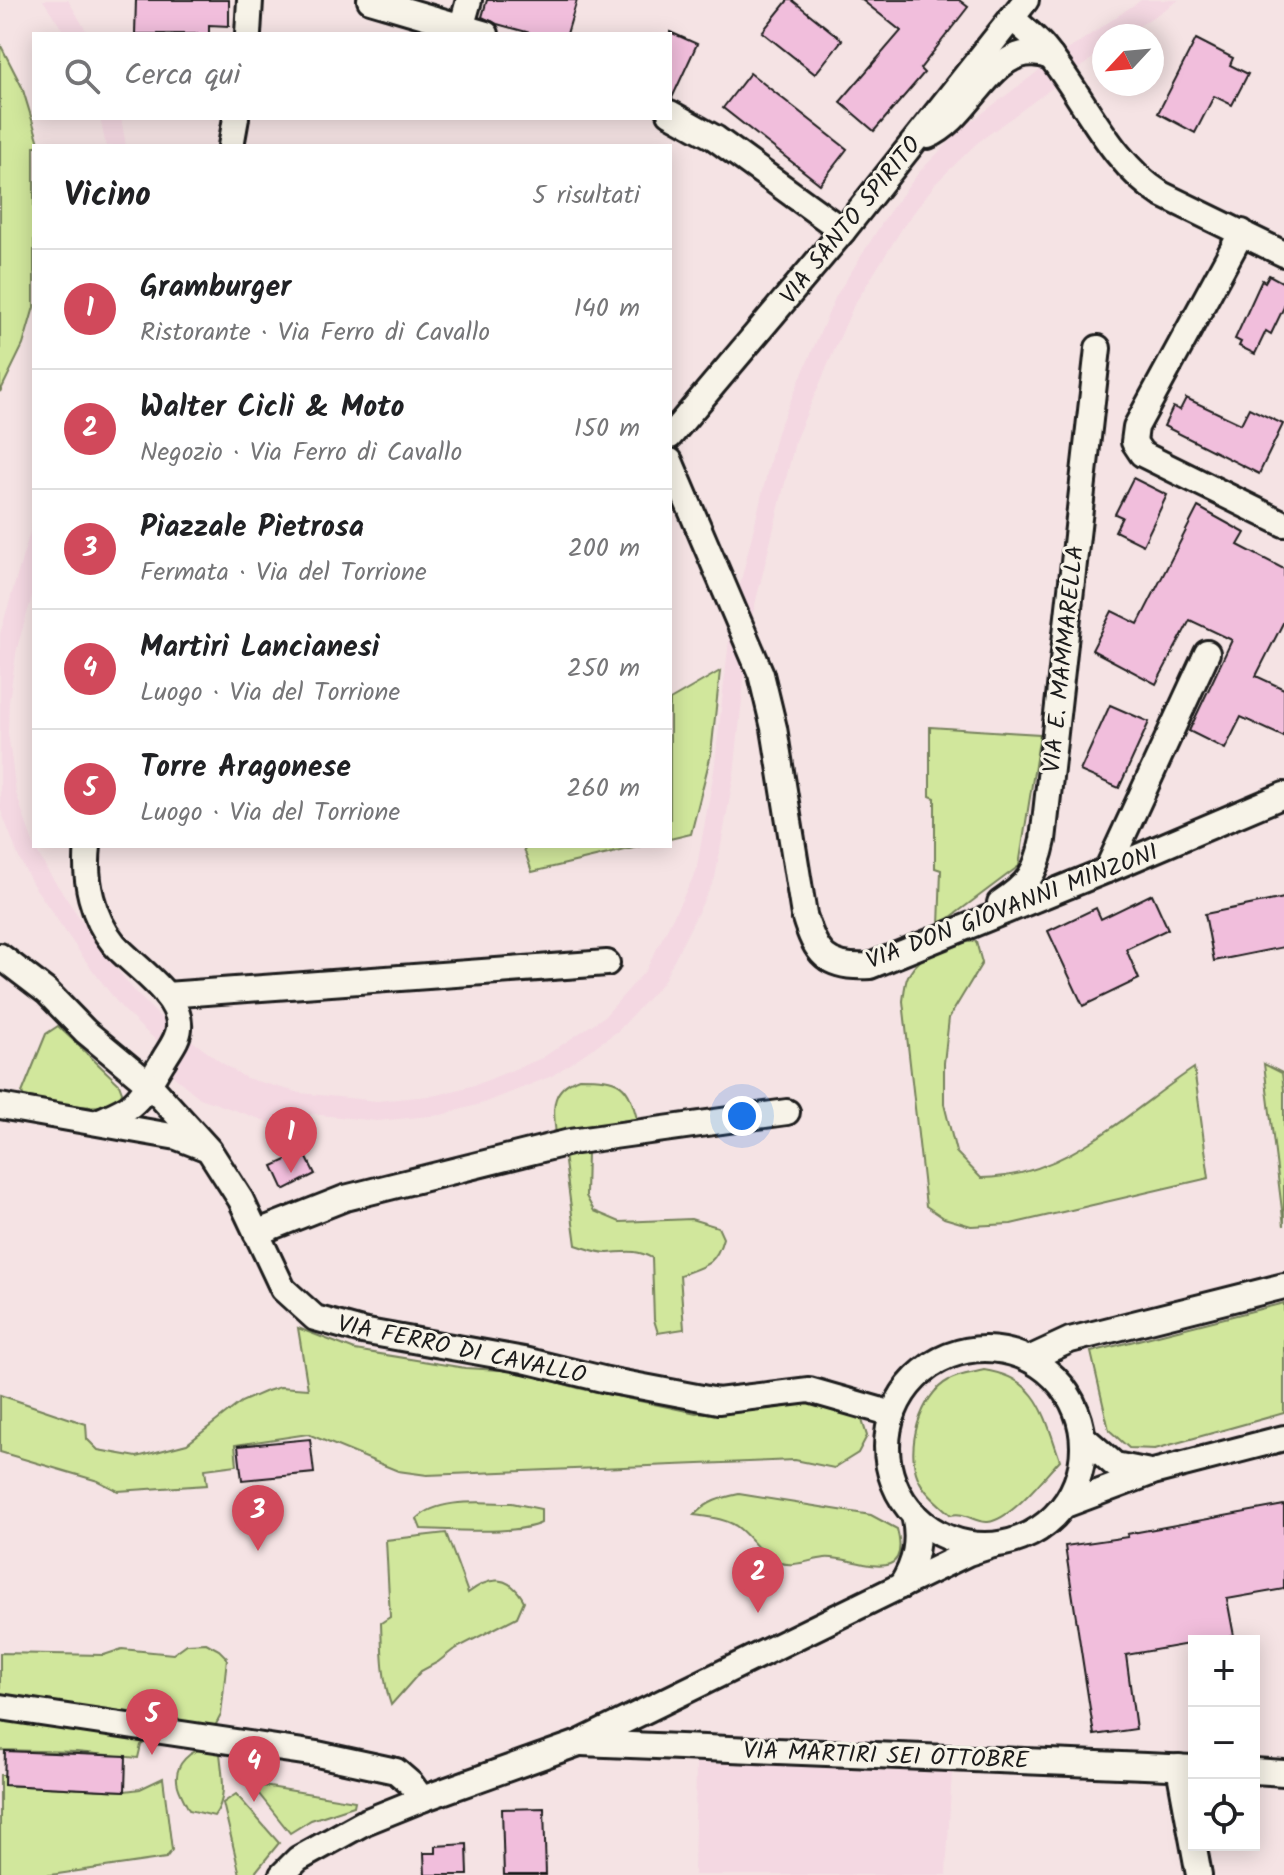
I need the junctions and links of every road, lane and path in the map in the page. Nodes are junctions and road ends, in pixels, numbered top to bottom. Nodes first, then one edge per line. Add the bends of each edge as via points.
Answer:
1 (250, 0) edge
2 (370, 0) edge
3 (469, 0) edge
4 (1019, 9) edge
5 (462, 25) junction
6 (248, 32) edge
7 (481, 32) edge
8 (1051, 57) junction
9 (672, 114) edge
10 (236, 120) edge
11 (914, 142) junction
12 (231, 144) edge
13 (843, 231) junction
14 (1242, 232) junction
15 (1284, 254) edge
16 (1098, 348) dead end
17 (672, 434) edge
18 (672, 466) edge
19 (1284, 524) edge
20 (1207, 653) dead end
21 (1284, 795) edge
22 (88, 848) edge
23 (1107, 870) junction
24 (958, 931) junction
25 (0, 956) edge
26 (607, 963) dead end
27 (166, 995) junction
28 (149, 1084) junction
29 (0, 1106) edge
30 (787, 1112) dead end
31 (98, 1122) junction
32 (209, 1150) junction
33 (256, 1233) junction
34 (1284, 1286) edge
35 (1029, 1359) junction
36 (893, 1414) junction
37 (1083, 1437) junction
38 (1284, 1438) edge
39 (1153, 1472) junction
40 (1065, 1505) junction
41 (914, 1514) junction
42 (993, 1545) junction
43 (901, 1586) junction
44 (0, 1707) edge
45 (579, 1743) junction
46 (1187, 1767) edge
47 (1260, 1771) edge
48 (1284, 1773) edge
49 (422, 1799) junction
50 (282, 1875) edge
51 (1199, 1875) edge

1 - 6 street
2 - 5 street
3 - 5 street
4 - 8 street
4 - 11 street, VIA SANTO SPIRITO
5 - 7 street
8 - 11 street via 1028,52 1007,59 949,124
8 - 14 street via 1145,184
9 - 13 street via 715,138
10 - 12 street
11 - 13 street, VIA SANTO SPIRITO
13 - 17 street, VIA SANTO SPIRITO
14 - 15 street
14 - 19 street via 1136,427 1134,442 1142,454
16 - 24 street, VIA E. MAMMARELLA via 1037,867 1023,887
18 - 24 street, VIA DON GIOVANNI MINZONI via 761,674 804,915 819,951 830,962 870,966
20 - 23 street
21 - 23 street, VIA DON GIOVANNI MINZONI
22 - 27 street via 89,894 100,922 113,943
23 - 24 street, VIA DON GIOVANNI MINZONI
25 - 28 street, VIA FERRO DI CAVALLO
26 - 27 street
27 - 28 street via 176,1010 180,1032
28 - 31 street via 131,1105
28 - 32 street, VIA FERRO DI CAVALLO
29 - 31 street
30 - 33 street via 555,1145 345,1198
31 - 32 street via 177,1137
32 - 33 street, VIA FERRO DI CAVALLO
33 - 36 street, VIA FERRO DI CAVALLO via 283,1289 315,1318 718,1401 809,1390
34 - 35 street via 1070,1340
35 - 36 street via 975,1348 948,1355 905,1389
35 - 37 street via 1066,1391
36 - 41 street via 889,1465
37 - 39 street via 1115,1465
37 - 40 street via 1083,1461
38 - 39 street
39 - 40 street
40 - 42 street via 1045,1525
41 - 42 street via 950,1538
41 - 43 street via 915,1559
42 - 43 street
43 - 45 street
44 - 49 street via 396,1771
45 - 46 street, VIA MARTIRI SEI OTTOBRE
45 - 49 street
46 - 51 street
47 - 48 street
49 - 50 street via 320,1845

